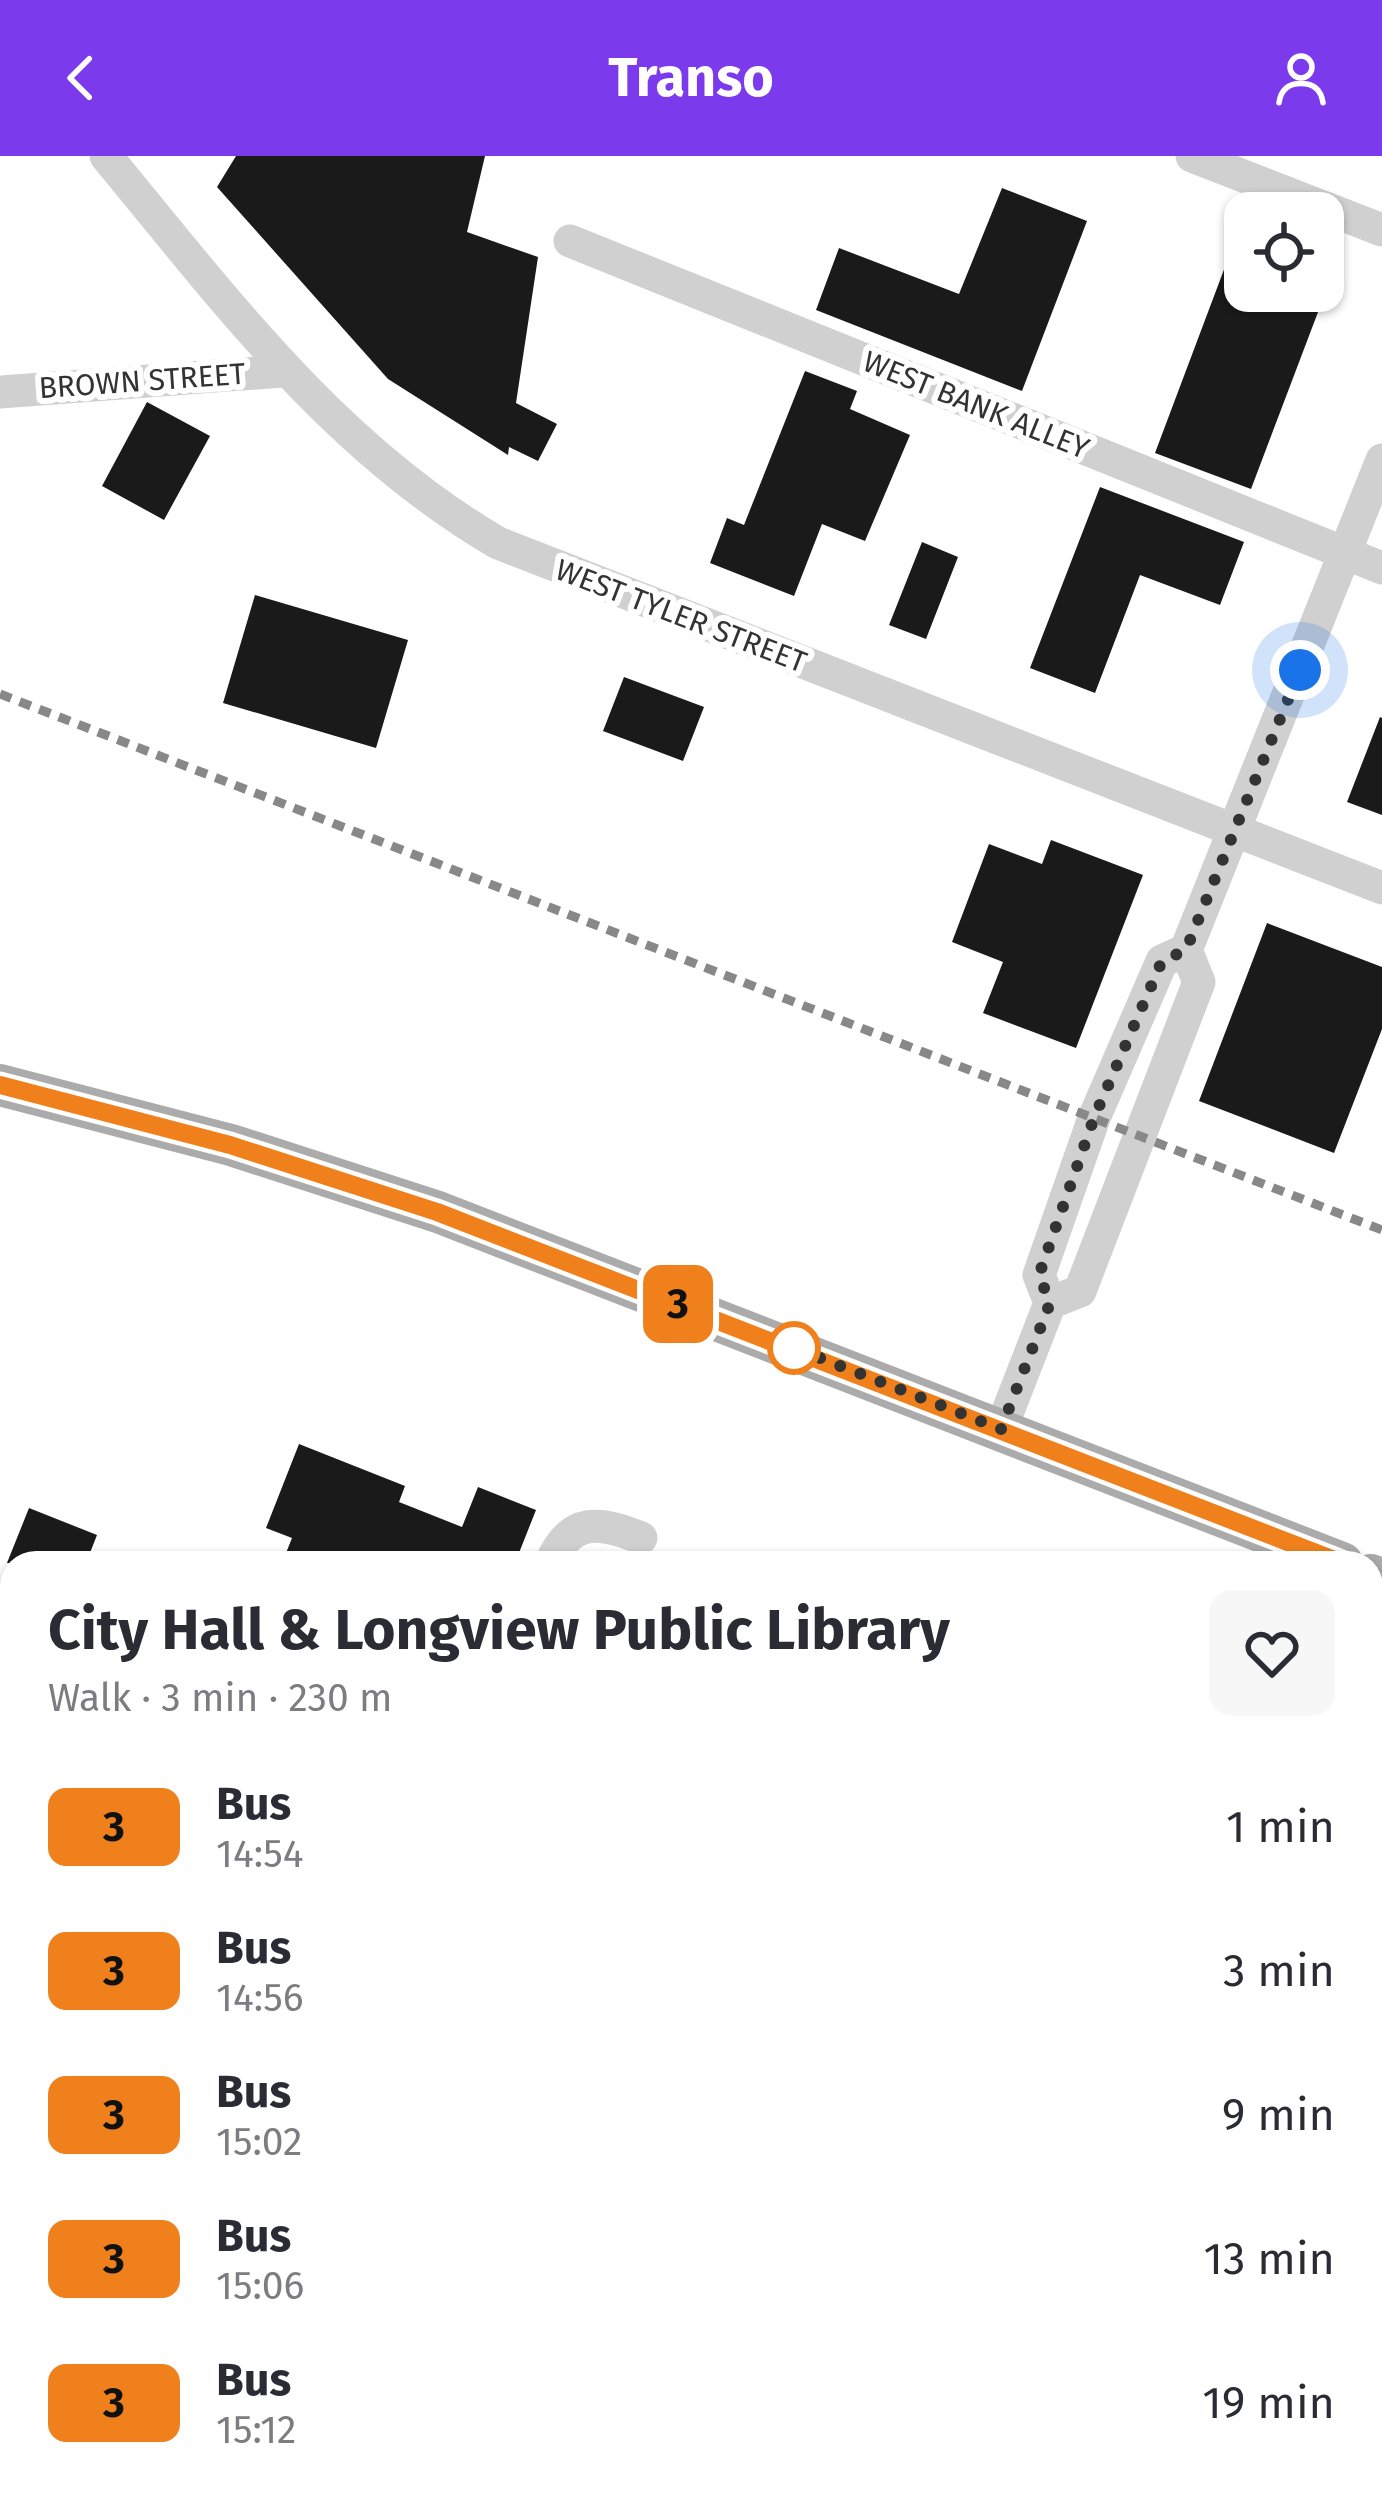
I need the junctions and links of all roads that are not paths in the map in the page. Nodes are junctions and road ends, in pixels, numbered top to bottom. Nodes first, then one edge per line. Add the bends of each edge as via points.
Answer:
1 (106, 156) edge
2 (1192, 156) edge
3 (1382, 230) edge
4 (570, 241) dead end
5 (283, 371) junction
6 (0, 392) edge
7 (1382, 460) edge
8 (1346, 554) junction
9 (1382, 568) edge
10 (1237, 832) junction
11 (1382, 888) edge
12 (1186, 950) junction
13 (0, 1085) edge
14 (1050, 1303) junction
15 (1001, 1429) junction
16 (641, 1538) dead end
17 (557, 1551) edge
18 (1311, 1551) edge

1 - 5 street, WEST TYLER STREET
2 - 3 street
4 - 8 street, WEST BANK ALLEY
5 - 6 street, BROWN STREET
5 - 10 street, WEST TYLER STREET via 410,485 498,543
7 - 8 street
8 - 9 street, WEST BANK ALLEY
8 - 10 street
10 - 11 street, WEST TYLER STREET
10 - 12 street
12 - 14 street via 1162,961 1094,1118 1039,1275
12 - 14 street via 1198,982 1141,1136 1080,1291
13 - 15 main road via 208,1138 437,1212
14 - 15 street
15 - 18 main road
16 - 17 street via 610,1527 580,1529

